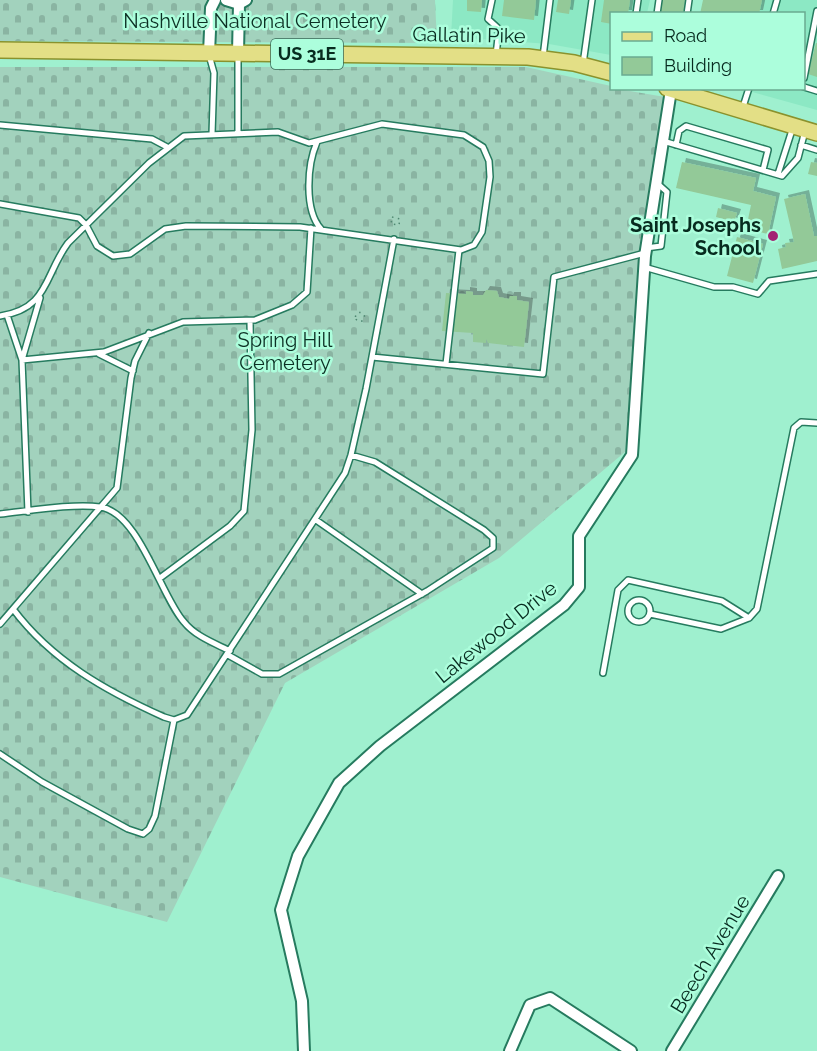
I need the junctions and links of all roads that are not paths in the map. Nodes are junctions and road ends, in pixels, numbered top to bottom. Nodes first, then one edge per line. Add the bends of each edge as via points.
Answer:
1 (215, 0) edge
2 (226, 0) edge
3 (492, 0) edge
4 (550, 0) edge
5 (592, 0) edge
6 (243, 2) edge
7 (817, 11) edge
8 (816, 20) edge
9 (0, 50) edge
10 (209, 53) junction
11 (238, 53) junction
12 (496, 56) junction
13 (542, 59) junction
14 (583, 65) junction
15 (610, 72) edge
16 (805, 73) edge
17 (670, 90) edge
18 (677, 90) edge
19 (748, 90) edge
20 (699, 93) edge
21 (742, 110) junction
22 (0, 125) edge
23 (805, 129) edge
24 (238, 132) junction
25 (212, 134) junction
26 (663, 141) junction
27 (317, 142) junction
28 (676, 145) junction
29 (801, 145) junction
30 (167, 147) junction
31 (817, 150) edge
32 (763, 170) junction
33 (778, 174) junction
34 (0, 204) edge
35 (86, 225) junction
36 (311, 228) junction
37 (321, 229) junction
38 (394, 239) junction
39 (459, 250) junction
40 (646, 250) junction
41 (644, 267) junction
42 (817, 274) edge
43 (41, 295) junction
44 (7, 315) junction
45 (0, 316) edge
46 (250, 321) junction
47 (149, 333) junction
48 (98, 353) junction
49 (372, 357) junction
50 (22, 360) junction
51 (446, 364) junction
52 (133, 370) junction
53 (817, 423) edge
54 (351, 455) junction
55 (102, 507) junction
56 (28, 512) junction
57 (0, 514) edge
58 (316, 520) junction
59 (160, 578) junction
60 (422, 594) junction
61 (615, 608) junction
62 (628, 608) junction
63 (13, 609) junction
64 (650, 614) junction
65 (749, 618) junction
66 (0, 624) edge
67 (229, 653) junction
68 (603, 673) dead end
69 (174, 720) junction
70 (0, 753) edge
71 (778, 876) dead end
72 (304, 1051) edge
73 (510, 1051) edge
74 (631, 1051) edge
75 (672, 1051) edge

1 - 10 street via 211,8
2 - 6 street
3 - 12 lane via 488,19 499,29
4 - 13 lane
5 - 14 lane
6 - 11 street
7 - 8 lane
8 - 16 lane
9 - 10 main road, Gallatin Pike / US 31E
10 - 11 main road, Gallatin Pike / US 31E
10 - 25 lane via 214,73
11 - 12 main road, Gallatin Pike / US 31E
11 - 24 lane
12 - 13 main road, Gallatin Pike / US 31E
13 - 14 main road, Gallatin Pike / US 31E
14 - 15 main road, Gallatin Pike / US 31E
17 - 26 street, Lakewood Drive
18 - 20 main road
19 - 21 lane
20 - 21 main road
21 - 23 main road
22 - 30 lane via 152,139
23 - 29 lane
23 - 33 lane
24 - 25 lane
24 - 27 lane via 278,132 301,141
25 - 30 lane via 184,136
26 - 28 lane
26 - 40 street, Lakewood Drive
27 - 37 lane via 311,157 310,208
27 - 39 lane via 382,124 453,133 478,142 487,154 490,169 482,232 474,245
28 - 32 lane
28 - 32 lane via 686,126 768,150
29 - 31 lane
29 - 33 lane via 798,158 782,176
30 - 35 lane
32 - 33 lane
34 - 35 lane via 75,217
35 - 36 lane via 103,252 122,256 156,233 175,226
35 - 43 lane via 63,250
36 - 37 lane
36 - 46 lane via 307,292 292,305
37 - 38 lane
38 - 39 lane
38 - 49 lane
39 - 51 lane
40 - 41 street, Lakewood Drive
40 - 51 lane via 554,278 543,374
41 - 42 lane via 714,287 734,287 758,294 769,281
41 - 72 street, Lakewood Drive via 632,455 579,536 579,587 564,605 380,746 339,783 298,856 281,910 302,1001
43 - 44 lane via 22,310
43 - 50 lane
44 - 45 lane
44 - 50 lane
46 - 47 lane via 183,322
46 - 59 lane via 252,430 244,511
47 - 48 lane
47 - 52 lane
48 - 50 lane
48 - 52 lane
49 - 51 lane
49 - 54 lane
50 - 56 lane
52 - 55 lane via 117,488
53 - 65 lane via 801,422 794,428 757,609
54 - 58 lane via 338,487
54 - 60 lane via 375,462 493,538 491,551
55 - 56 lane
55 - 59 lane via 123,520
55 - 63 lane
56 - 57 lane
58 - 60 lane
58 - 67 lane
59 - 67 lane via 183,622
60 - 67 lane via 279,674 262,674
61 - 62 lane
61 - 65 lane via 618,590 628,580 722,601
61 - 68 lane
62 - 64 lane via 639,600 649,606
62 - 64 lane via 630,618 636,622 646,620
63 - 66 lane
63 - 69 lane via 63,661 126,699
64 - 65 lane via 722,629
67 - 69 lane via 192,709
69 - 70 lane via 155,816 143,834 51,788
71 - 75 street, Beech Avenue
73 - 74 street via 530,1005 550,998

